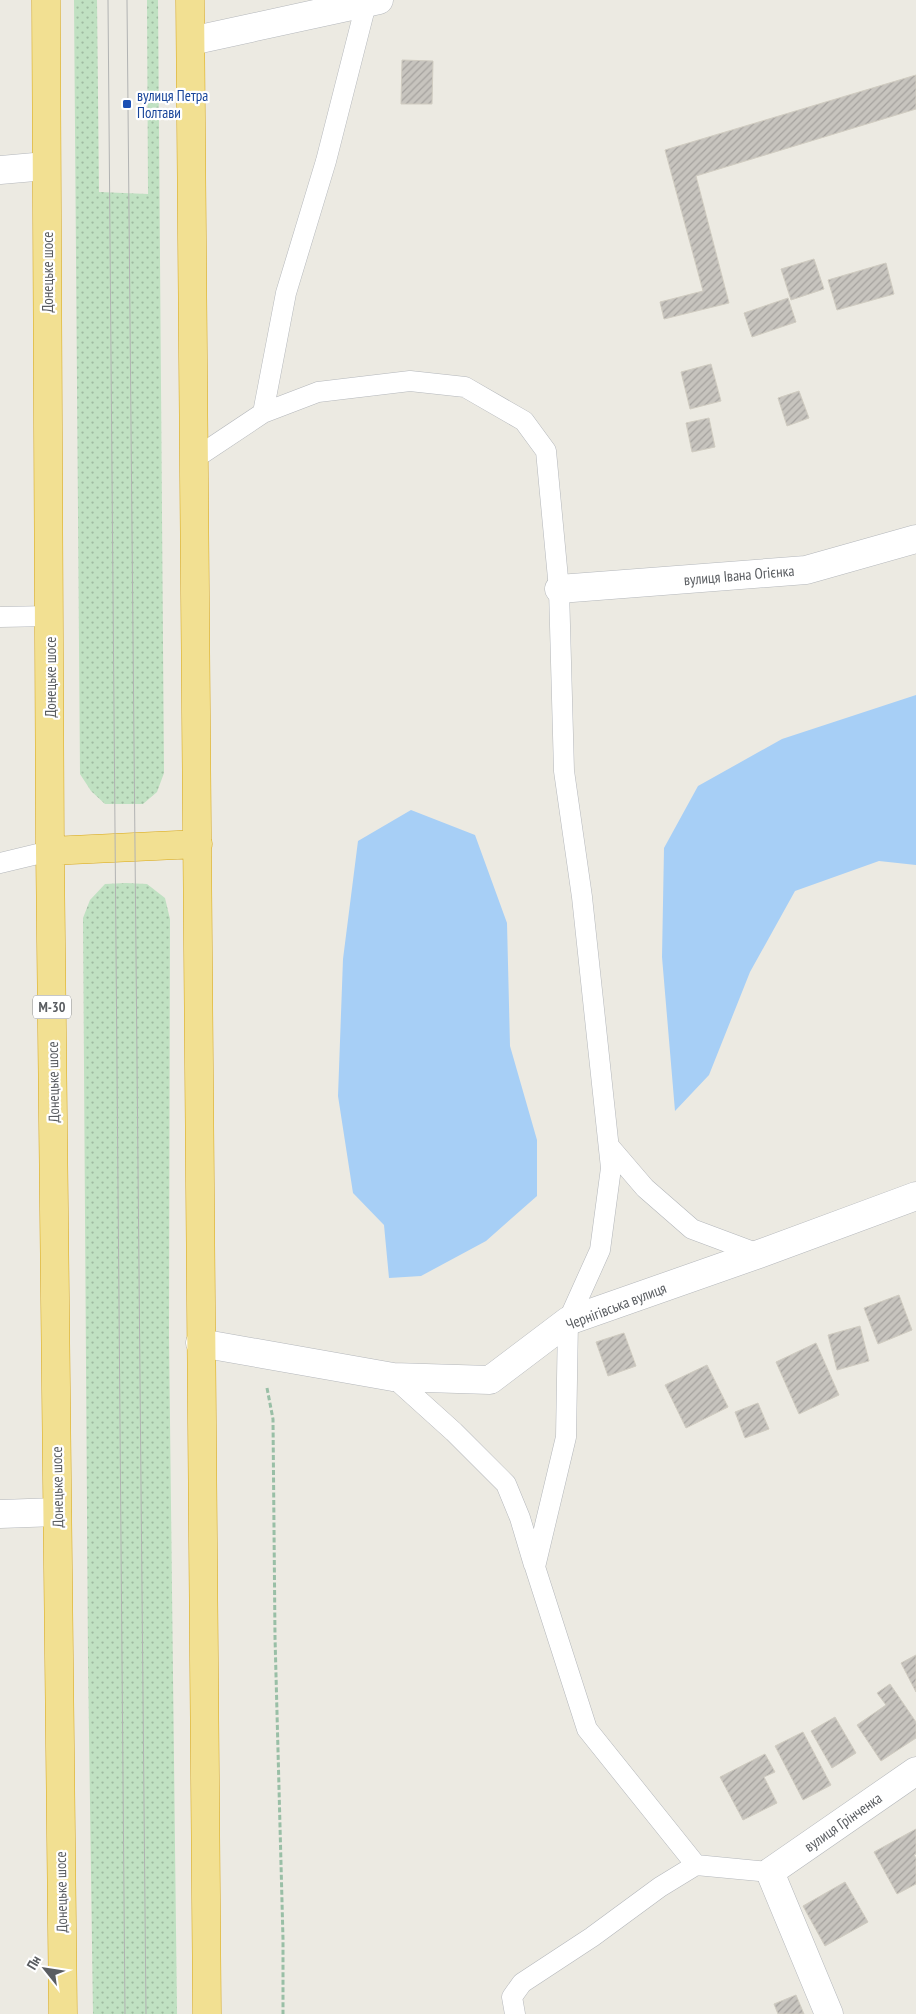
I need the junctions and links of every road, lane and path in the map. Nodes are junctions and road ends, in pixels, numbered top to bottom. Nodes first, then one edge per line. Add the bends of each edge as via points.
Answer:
1 (46, 0) edge
2 (190, 0) edge
3 (372, 2) edge
4 (190, 41) junction
5 (46, 166) junction
6 (0, 170) edge
7 (263, 413) junction
8 (194, 459) junction
9 (916, 539) edge
10 (558, 590) junction
11 (0, 616) edge
12 (50, 616) junction
13 (198, 844) junction
14 (50, 852) junction
15 (0, 863) edge
16 (609, 1146) junction
17 (916, 1196) edge
18 (759, 1254) junction
19 (568, 1321) junction
20 (200, 1343) junction
21 (261, 1354) junction
22 (393, 1377) junction
23 (57, 1512) junction
24 (0, 1514) edge
25 (534, 1567) junction
26 (916, 1771) edge
27 (696, 1865) junction
28 (770, 1872) junction
29 (63, 2014) edge
30 (207, 2014) edge
31 (283, 2014) edge
32 (515, 2014) edge
33 (829, 2014) edge

1 - 5 highway, Донецьке шосе / М-30
2 - 4 highway
3 - 4 street
3 - 7 lane via 286,293
4 - 8 highway
5 - 6 street
5 - 12 highway, Донецьке шосе / М-30
7 - 8 lane
7 - 10 lane via 318,392 410,381 465,387 524,421 546,451
8 - 13 highway
9 - 10 street, вулиця Івана Огієнка via 806,570
10 - 16 lane via 564,772 582,897
11 - 12 lane
12 - 14 highway, Донецьке шосе / М-30
13 - 14 highway
13 - 20 highway
14 - 15 lane
14 - 23 highway, Донецьке шосе / М-30
16 - 18 lane via 645,1188 692,1229
16 - 19 lane via 611,1168 600,1250
17 - 18 street, Чернігівська вулиця
18 - 19 street, Чернігівська вулиця
19 - 22 street, Чернігівська вулиця via 490,1380
19 - 25 lane via 566,1438
20 - 21 street, Чернігівська вулиця
20 - 30 highway
21 - 22 street, Чернігівська вулиця
21 - 31 path via 273,1419
22 - 25 lane via 506,1484
23 - 24 street
23 - 29 highway, Донецьке шосе / М-30
25 - 27 lane via 587,1729
26 - 28 street, вулиця Грінченка
27 - 28 lane
27 - 32 lane via 522,1983 512,1997
28 - 33 street

